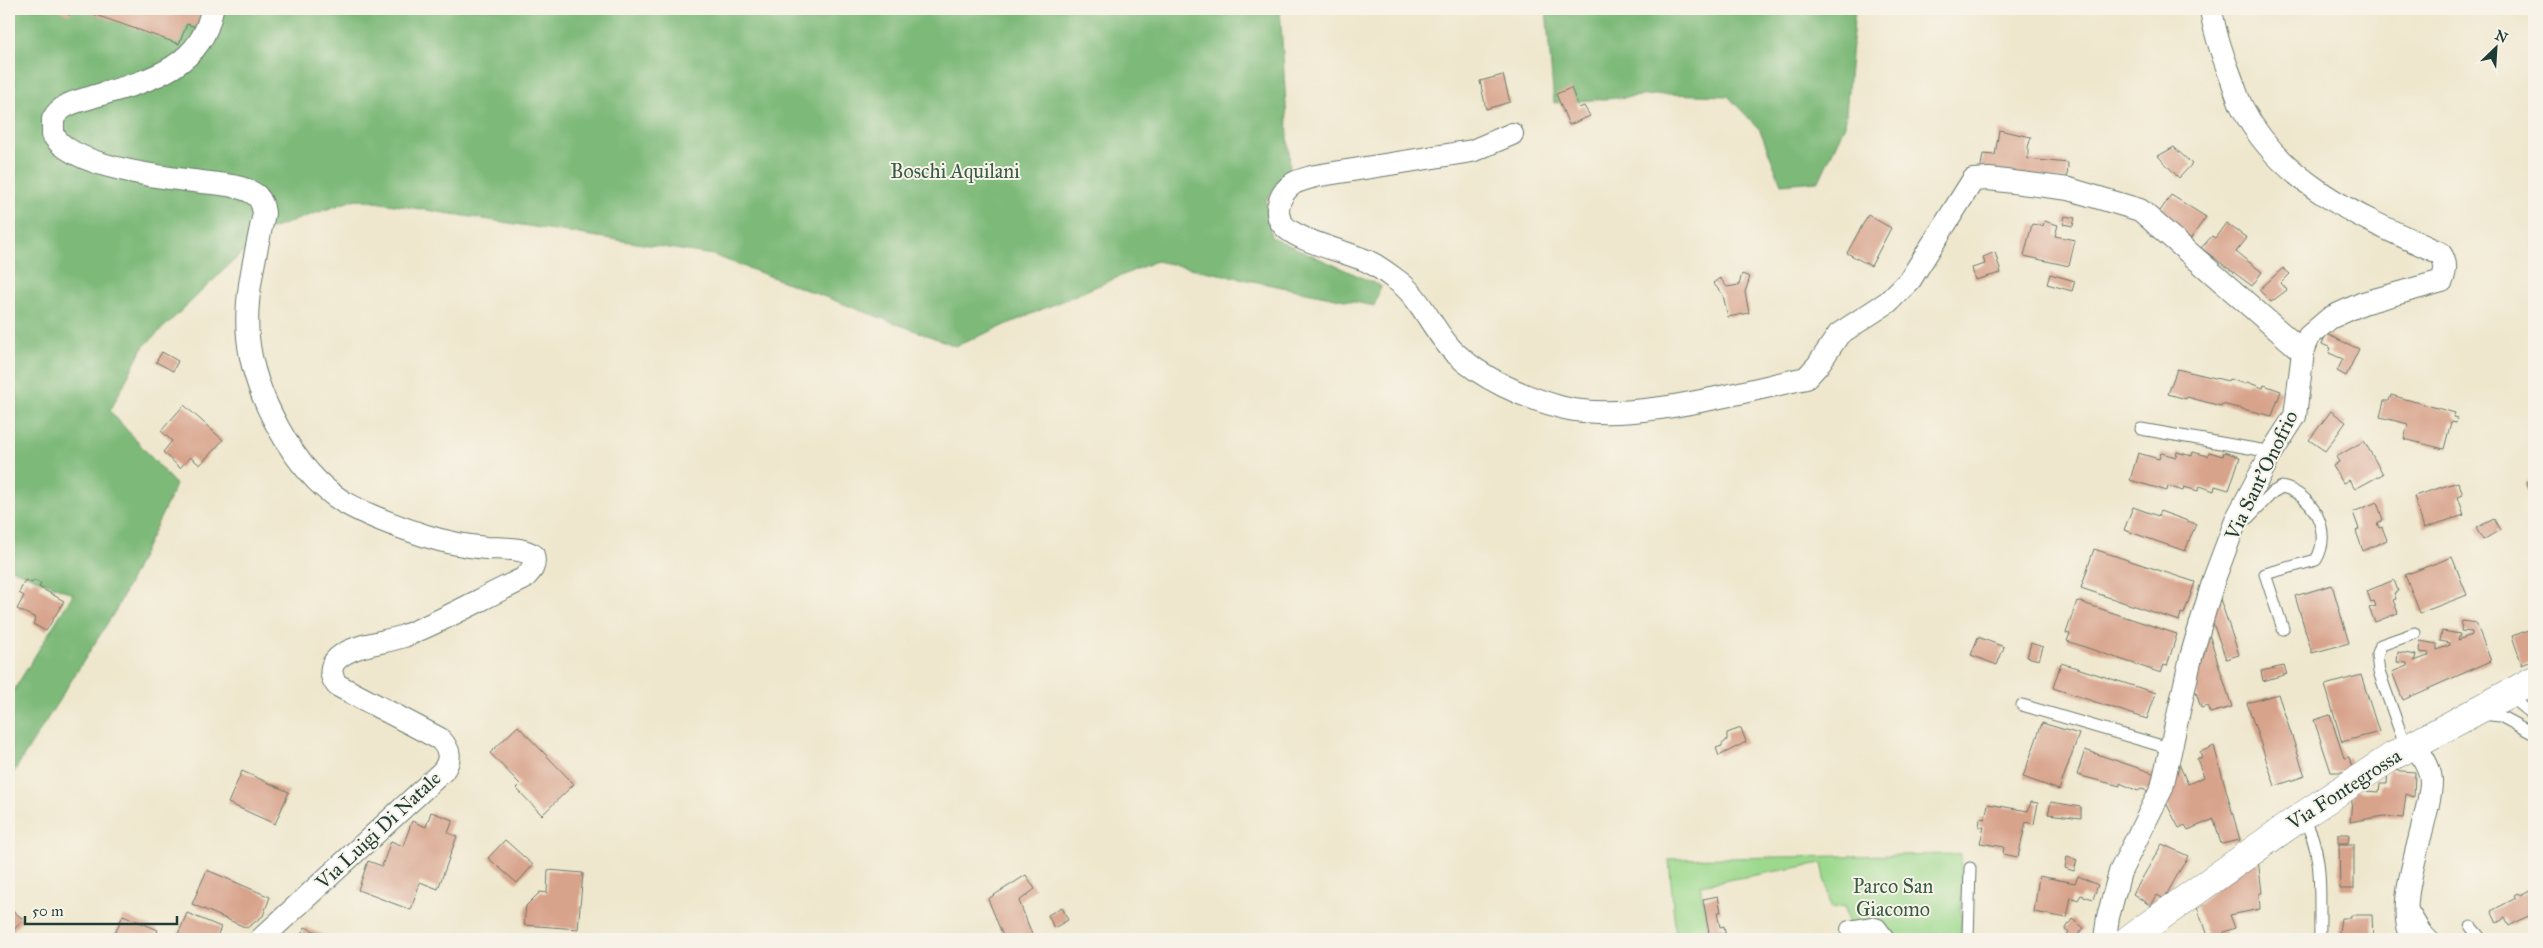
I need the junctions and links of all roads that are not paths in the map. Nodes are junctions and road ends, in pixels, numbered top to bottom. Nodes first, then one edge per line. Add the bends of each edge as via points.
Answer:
1 (212, 9) edge
2 (2211, 9) edge
3 (1512, 134) dead end
4 (2304, 352) junction
5 (2141, 429) dead end
6 (2272, 452) junction
7 (2236, 518) junction
8 (2282, 629) dead end
9 (2415, 633) dead end
10 (2534, 680) edge
11 (2506, 694) junction
12 (2022, 705) dead end
13 (2471, 713) junction
14 (2534, 716) edge
15 (2534, 734) edge
16 (2410, 746) junction
17 (2172, 749) junction
18 (2302, 816) junction
19 (1970, 868) dead end
20 (2408, 902) junction
21 (2471, 927) dead end
22 (1849, 929) dead end
23 (261, 939) edge
24 (1887, 939) edge
25 (1968, 939) edge
26 (2105, 939) edge
27 (2129, 939) edge
28 (2320, 939) edge
29 (2414, 939) edge
30 (2434, 939) edge
31 (2481, 939) edge

1 - 23 street, Via Luigi Di Natale via 199,41 186,59 138,83 65,106 52,119 53,135 71,151 110,166 166,178 231,186 256,196 263,205 264,213 248,300 248,337 255,376 278,427 302,463 321,485 343,501 386,520 428,536 472,546 505,550 517,548 533,555 535,562 532,571 523,579 404,636 345,653 337,659 332,667 332,677 337,684 440,739 450,754 448,763
2 - 4 street, Via Sant'Onofrio via 2242,106 2259,135 2288,168 2331,201 2440,252 2446,261 2442,281 2363,303 2330,318 2309,336
3 - 4 street via 1472,151 1315,176 1295,183 1282,194 1277,210 1281,223 1298,235 1370,262 1399,281 1454,352 1485,375 1525,395 1562,408 1645,410 1806,378 1839,334 1888,302 1910,280 1973,180 2070,189 2140,210
4 - 6 street, Via Sant'Onofrio via 2295,416
5 - 6 lane
6 - 7 street, Via Sant'Onofrio
7 - 8 lane via 2248,518 2282,487 2296,490 2308,502 2323,530 2323,548 2316,560 2265,574
7 - 17 street, Via Sant'Onofrio via 2191,657
9 - 16 lane via 2381,645 2377,656 2379,672
10 - 11 street, Via Fontegrossa
11 - 13 street, Via Fontegrossa
11 - 14 lane
12 - 17 lane
13 - 15 lane via 2500,716
13 - 16 street, Via Fontegrossa
16 - 18 street, Via Fontegrossa
16 - 20 street via 2431,780 2430,799 2412,869
17 - 26 street, Via Sant'Onofrio via 2158,799 2130,850 2115,889
18 - 27 street, Via Fontegrossa
18 - 28 lane via 2312,831 2318,860
19 - 25 lane
20 - 29 street via 2407,919
20 - 30 lane
21 - 31 lane
22 - 24 street via 1871,925 1878,927

